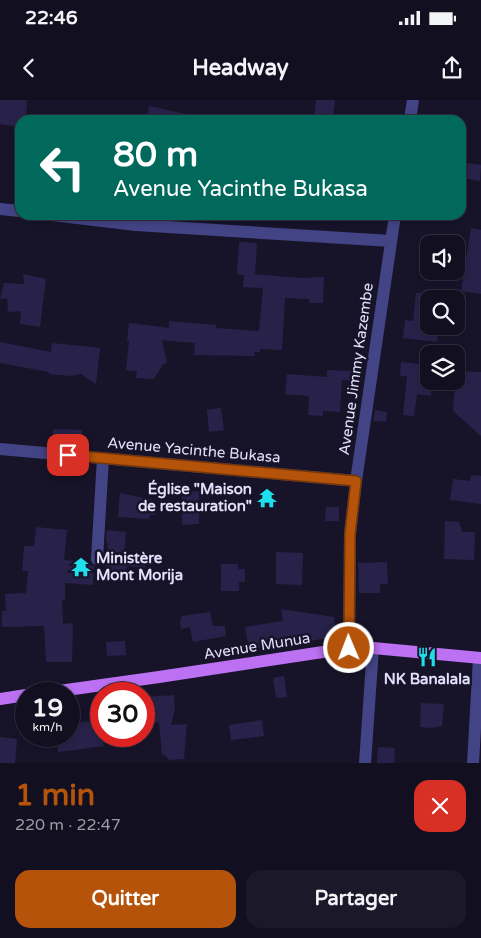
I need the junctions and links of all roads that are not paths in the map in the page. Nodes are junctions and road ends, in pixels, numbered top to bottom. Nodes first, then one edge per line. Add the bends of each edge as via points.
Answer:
1 (413, 100) edge
2 (411, 115) edge
3 (0, 209) edge
4 (15, 210) edge
5 (94, 220) edge
6 (394, 220) edge
7 (391, 241) junction
8 (0, 449) edge
9 (103, 458) junction
10 (356, 481) junction
11 (97, 558) dead end
12 (349, 648) junction
13 (373, 648) junction
14 (480, 658) edge
15 (80, 688) edge
16 (15, 697) edge
17 (0, 699) edge
18 (365, 763) edge
19 (472, 763) edge

1 - 2 street
3 - 4 street
5 - 7 street
6 - 7 street, Avenue Jimmy Kazembe
7 - 10 street, Avenue Jimmy Kazembe
8 - 9 street, Avenue Yacinthe Bukasa
9 - 10 street, Avenue Yacinthe Bukasa
9 - 11 street
10 - 12 street, Avenue Jimmy Kazembe via 350,534
12 - 13 main road, Avenue Munua
12 - 15 main road, Avenue Munua
13 - 14 main road, Avenue Munua
13 - 18 street
14 - 19 street
16 - 17 main road

